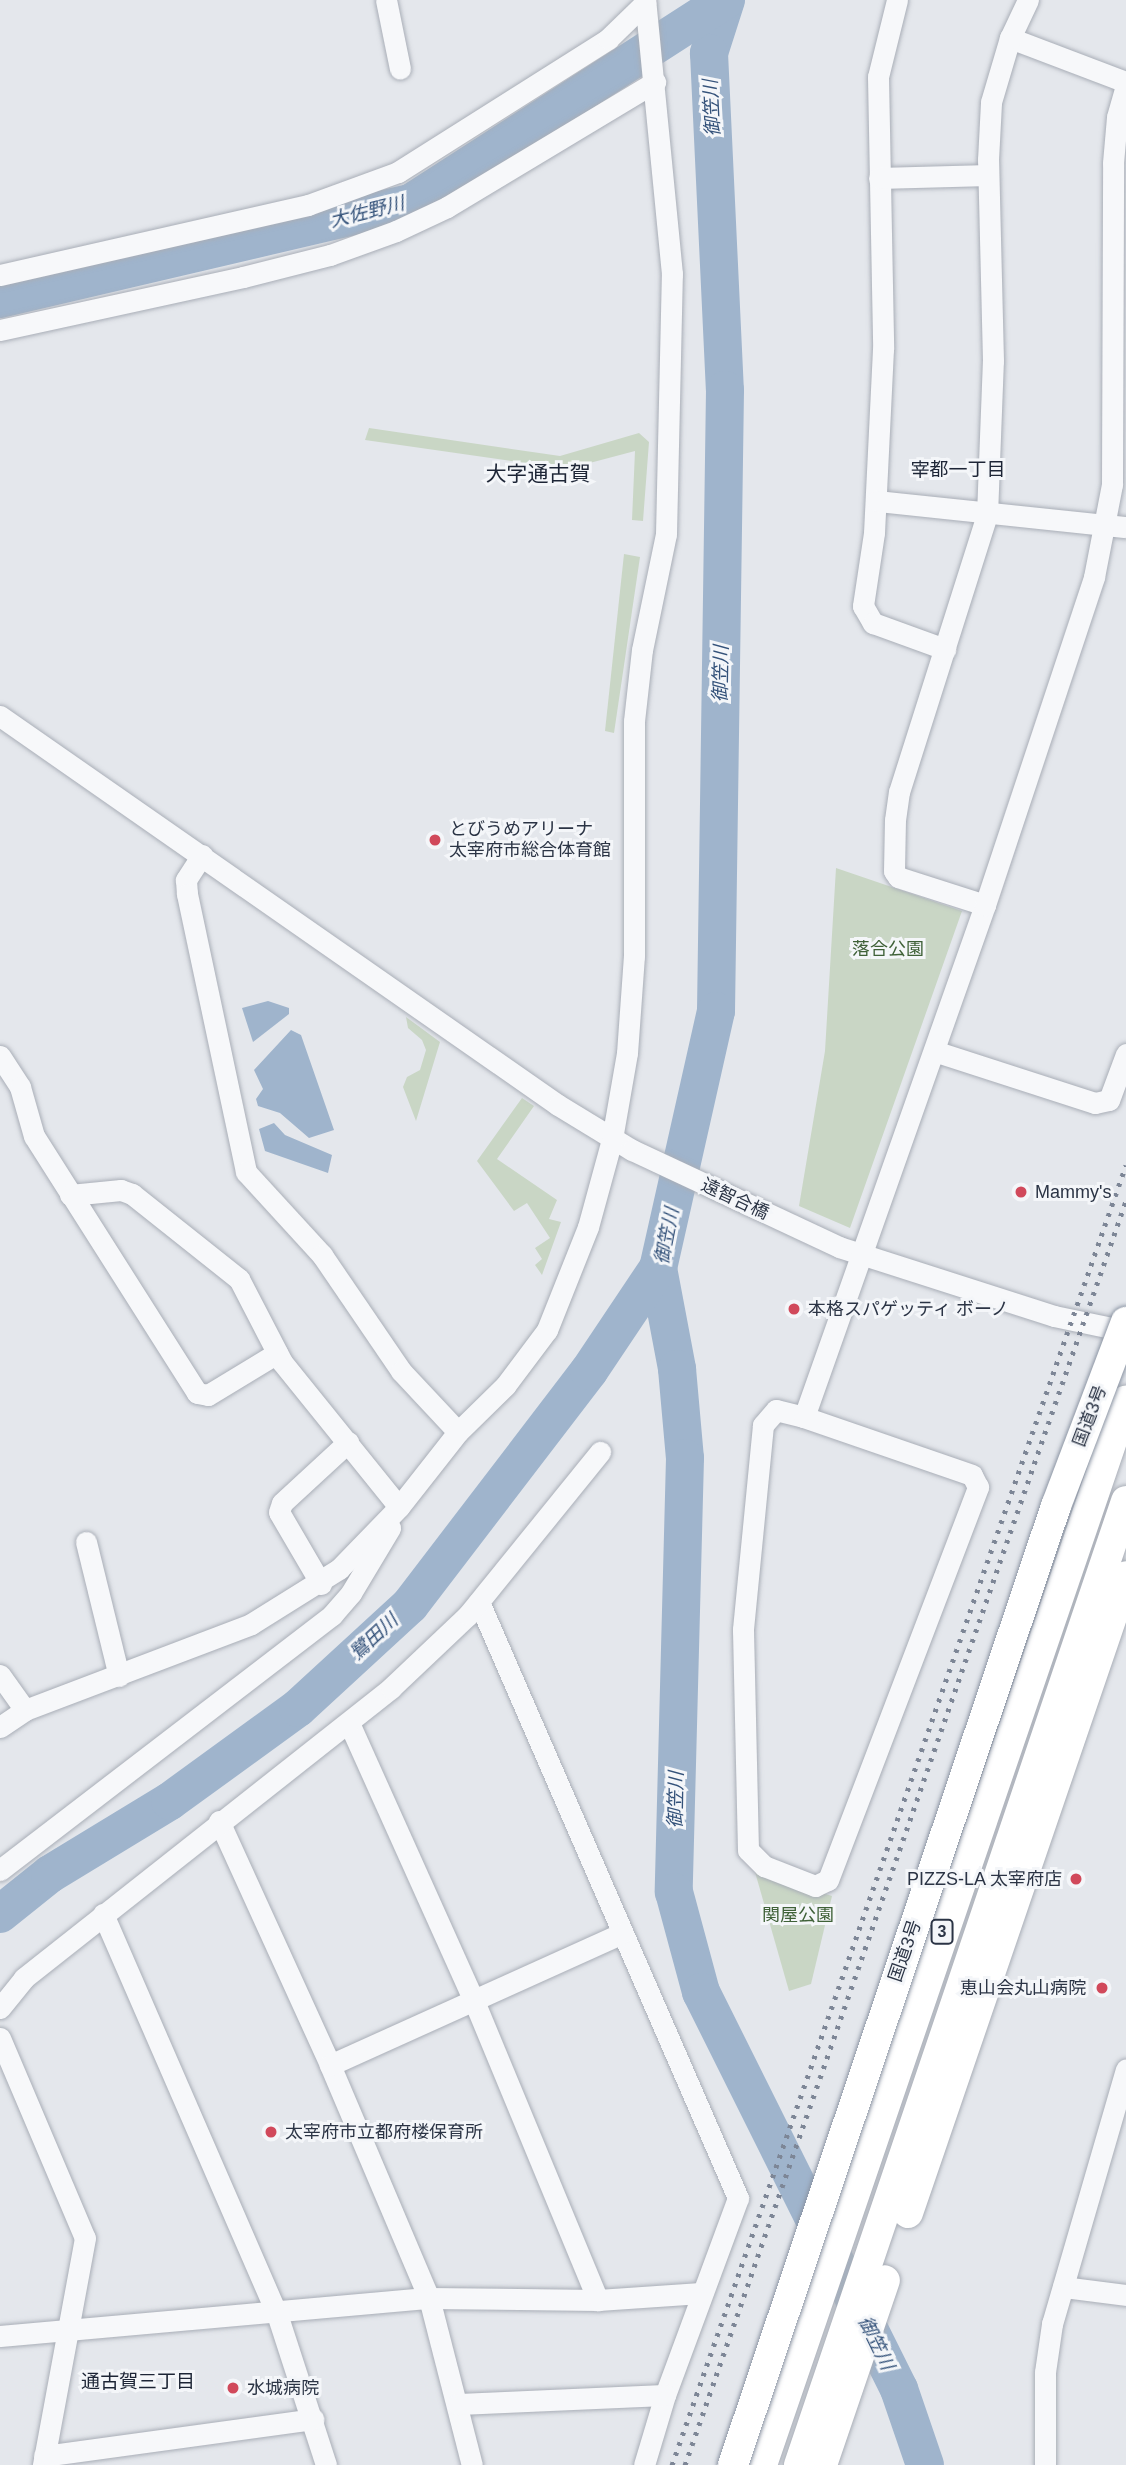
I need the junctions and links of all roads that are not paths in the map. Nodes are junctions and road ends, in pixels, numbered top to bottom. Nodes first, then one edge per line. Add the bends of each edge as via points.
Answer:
1 (386, 0) edge
2 (897, 0) edge
3 (1028, 0) edge
4 (646, 6) edge
5 (1010, 38) junction
6 (401, 69) dead end
7 (655, 79) junction
8 (1126, 84) edge
9 (1121, 139) edge
10 (988, 175) junction
11 (879, 178) junction
12 (0, 275) edge
13 (0, 330) edge
14 (1121, 365) edge
15 (877, 502) junction
16 (987, 515) junction
17 (1116, 526) edge
18 (945, 649) junction
19 (0, 716) edge
20 (202, 855) junction
21 (985, 905) junction
22 (934, 1051) junction
23 (1126, 1054) edge
24 (0, 1056) edge
25 (612, 1139) junction
26 (70, 1195) junction
27 (861, 1255) junction
28 (1126, 1322) edge
29 (1126, 1331) edge
30 (277, 1353) junction
31 (1126, 1400) edge
32 (804, 1417) junction
33 (458, 1432) junction
34 (348, 1442) junction
35 (600, 1452) dead end
36 (1126, 1501) edge
37 (399, 1507) junction
38 (86, 1542) dead end
39 (1126, 1576) edge
40 (321, 1584) junction
41 (479, 1602) junction
42 (0, 1675) edge
43 (119, 1676) junction
44 (25, 1710) junction
45 (349, 1723) junction
46 (0, 1727) edge
47 (219, 1821) junction
48 (0, 1870) edge
49 (103, 1914) junction
50 (623, 1933) junction
51 (474, 2001) junction
52 (0, 2008) edge
53 (0, 2038) edge
54 (330, 2065) junction
55 (1126, 2070) edge
56 (900, 2205) junction
57 (1063, 2287) junction
58 (701, 2292) junction
59 (1126, 2295) edge
60 (429, 2298) junction
61 (598, 2300) junction
62 (277, 2314) junction
63 (69, 2330) junction
64 (0, 2336) edge
65 (664, 2395) junction
66 (458, 2404) junction
67 (313, 2419) junction
68 (43, 2460) edge
69 (326, 2465) edge
70 (472, 2465) edge
71 (644, 2465) edge
72 (733, 2465) edge
73 (762, 2465) edge
74 (799, 2465) edge
75 (821, 2465) edge
76 (1045, 2465) edge

1 - 6 street
2 - 11 street via 878,77
3 - 5 street
4 - 7 street
4 - 12 street via 608,39 398,172 308,205
5 - 8 street
5 - 10 street via 991,102
7 - 13 street via 447,208 396,231 330,255 243,278
7 - 25 street via 672,286 666,534 642,650 634,721 634,956 627,1054
8 - 9 street
9 - 14 street
10 - 11 street
10 - 16 street via 993,361
11 - 15 street via 883,349
14 - 17 street
15 - 16 street
15 - 18 street via 863,607 866,616 873,623
16 - 17 street
16 - 18 street
17 - 21 street
18 - 21 street via 899,792 894,871 898,877
19 - 20 street, 遠智合橋
20 - 25 street, 遠智合橋
20 - 33 street via 186,880 187,894 246,1172 322,1255 401,1371
21 - 22 street
22 - 23 street via 1095,1103 1109,1100
22 - 27 street
24 - 26 street via 20,1087 34,1136
25 - 27 street, 遠智合橋
25 - 33 street via 588,1227 547,1330 505,1386
26 - 30 street via 121,1189 132,1194 239,1279
26 - 30 street via 197,1393 208,1395
27 - 29 street, 遠智合橋 via 1054,1315
27 - 32 street
28 - 72 highway, 国道3号 / 3, bridge via 1056,1506
30 - 34 street
31 - 73 highway, 国道3号 / 3
32 - 32 street via 972,1475 978,1487 828,1880 815,1886 751,1857 743,1630 763,1425 776,1410
33 - 37 street
34 - 37 street
34 - 40 street via 282,1503 279,1512
35 - 41 street
36 - 56 highway, 3
37 - 40 street
37 - 48 street via 385,1539 332,1615
38 - 43 street
39 - 56 highway, 3
40 - 43 street via 251,1624
41 - 45 street
41 - 50 street
42 - 44 street
43 - 44 street
44 - 46 street
45 - 47 street
45 - 51 street
47 - 49 street
47 - 54 street
49 - 52 street via 24,1978
49 - 62 street
50 - 51 street
50 - 58 street via 738,2198
51 - 54 street
51 - 61 street
53 - 63 street via 85,2238
54 - 60 street
55 - 57 street
56 - 74 highway, 3
56 - 75 highway, 3
57 - 59 street
57 - 76 street via 1045,2372
58 - 61 street
58 - 65 street
60 - 61 street
60 - 62 street
60 - 66 street
62 - 63 street
62 - 67 street
63 - 64 street
63 - 68 street
65 - 66 street
65 - 71 street
66 - 70 street
67 - 68 street
67 - 69 street

